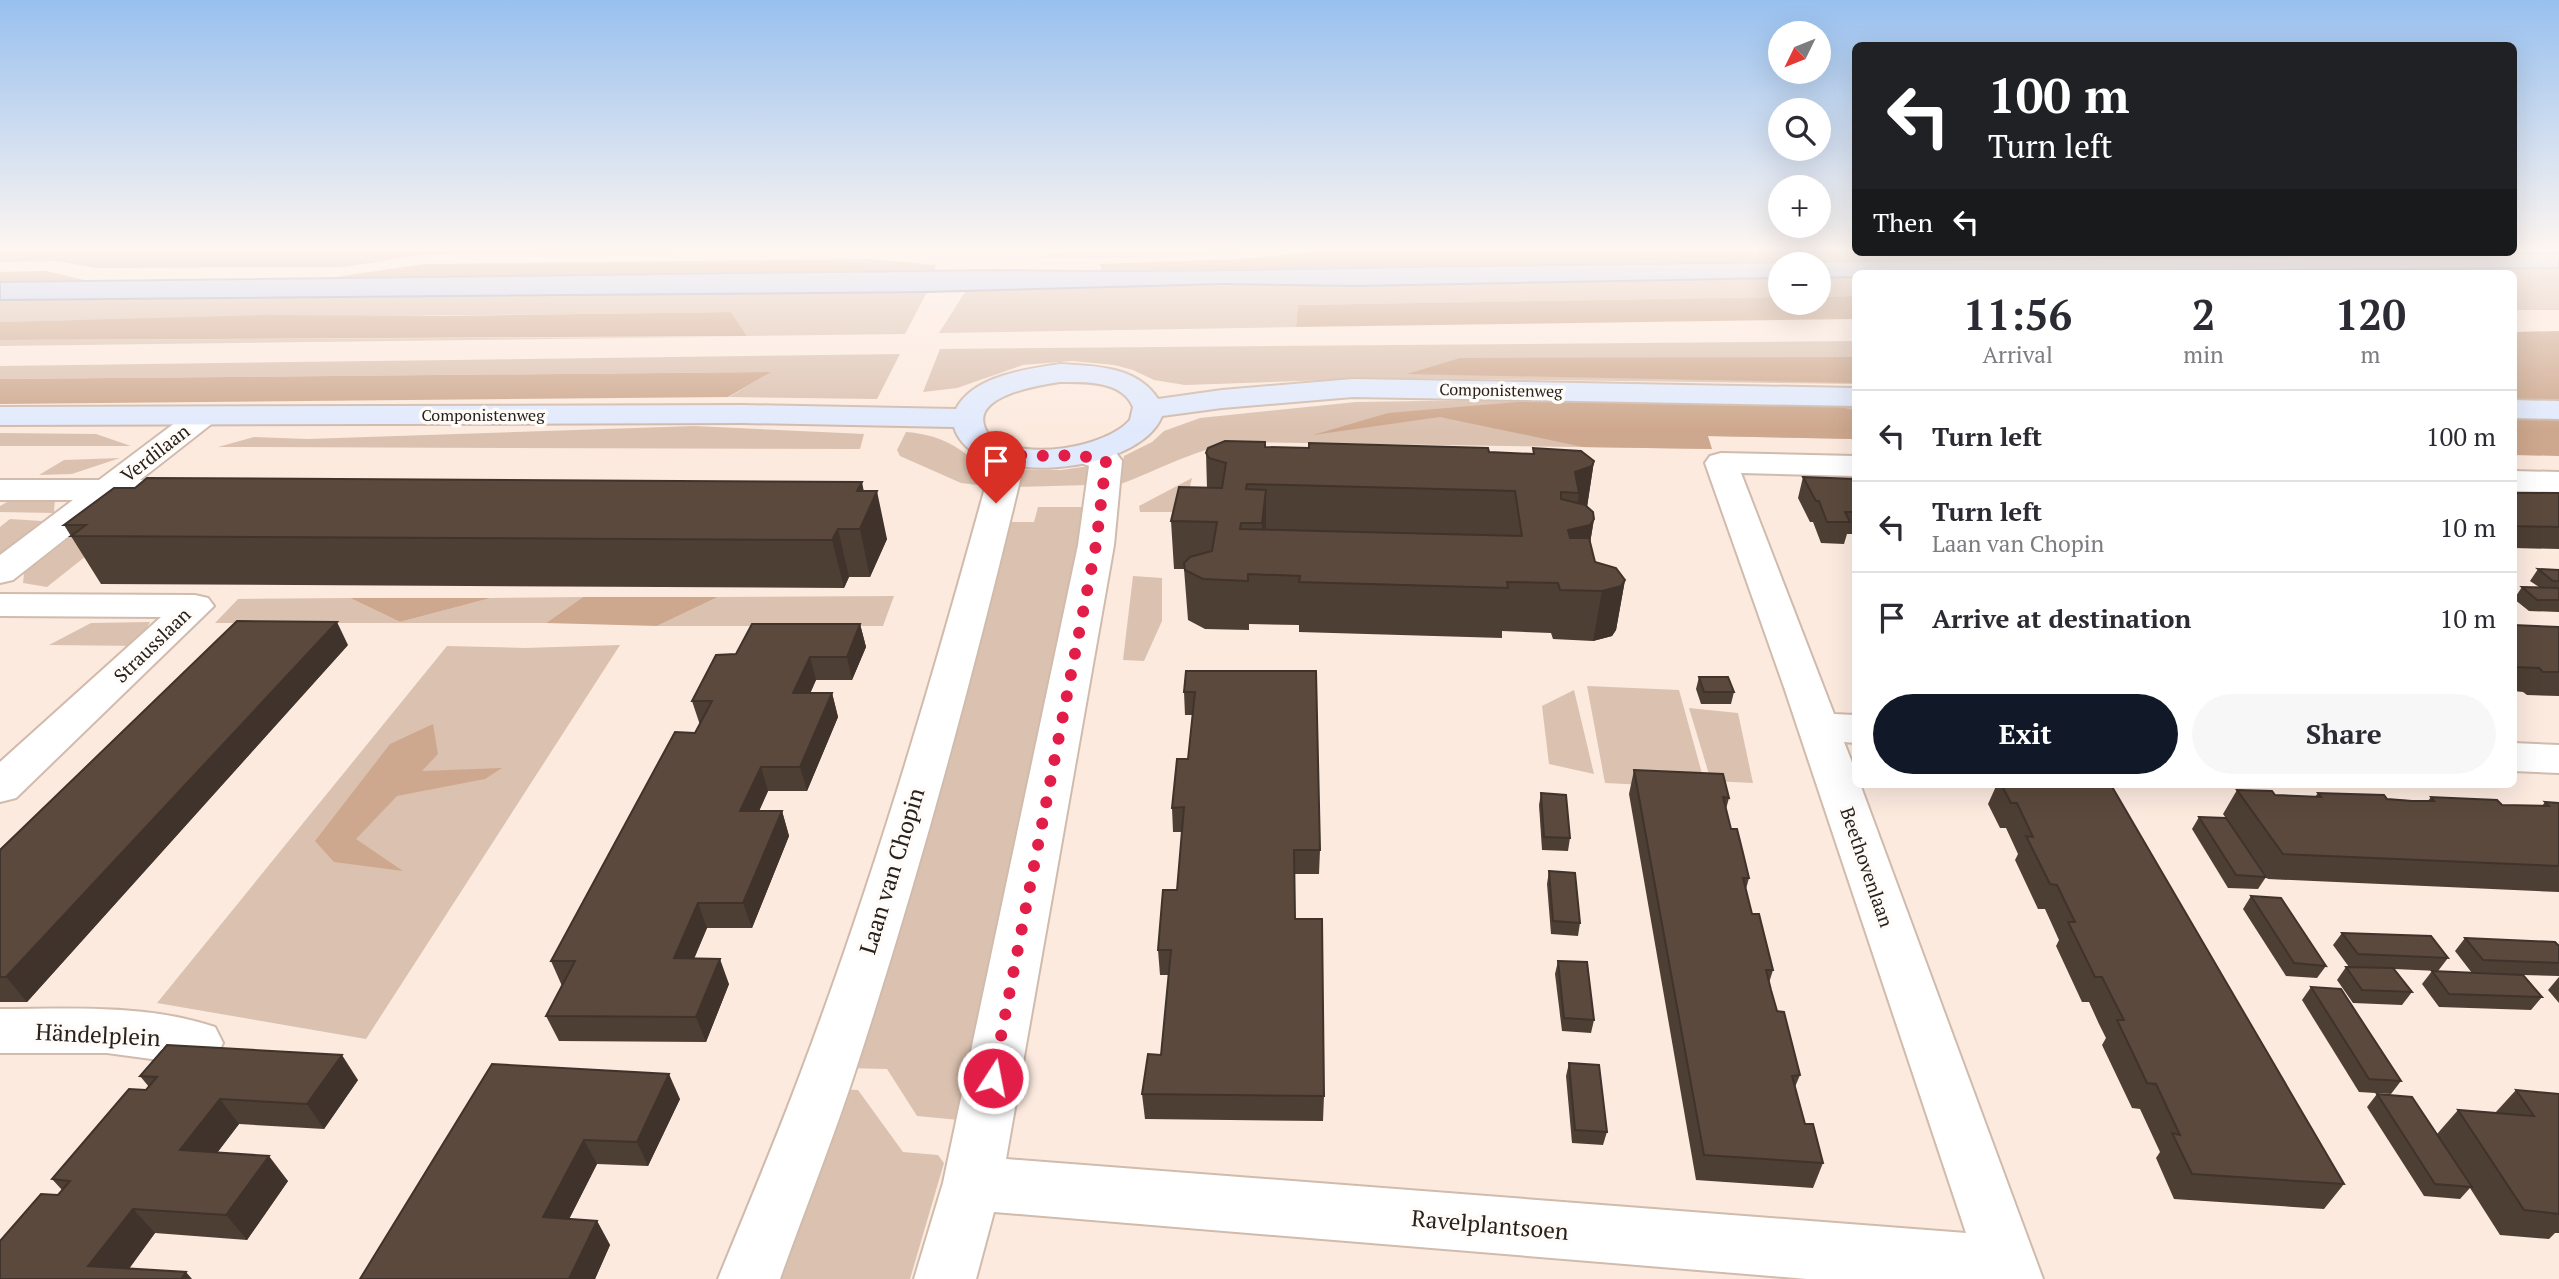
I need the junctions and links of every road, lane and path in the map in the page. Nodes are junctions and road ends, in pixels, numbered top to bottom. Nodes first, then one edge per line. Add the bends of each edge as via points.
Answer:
1 (1852, 397) edge
2 (1149, 409) junction
3 (2517, 409) edge
4 (2559, 410) edge
5 (0, 416) edge
6 (203, 416) junction
7 (967, 418) junction
8 (1010, 454) junction
9 (1087, 454) junction
10 (1852, 466) edge
11 (2517, 481) edge
12 (2559, 482) edge
13 (0, 489) edge
14 (189, 490) edge
15 (106, 491) junction
16 (0, 572) edge
17 (0, 605) edge
18 (1837, 728) edge
19 (2517, 757) edge
20 (2559, 759) edge
21 (1852, 775) edge
22 (0, 787) edge
23 (1856, 788) edge
24 (0, 1031) edge
25 (196, 1043) dead end
26 (972, 1183) junction
27 (2010, 1272) edge
28 (749, 1279) edge
29 (945, 1279) edge

1 - 2 main road, Componistenweg via 1353,387
2 - 7 main road via 1137,391 1111,378 1060,373 1008,383 973,405
2 - 9 main road via 1133,435
3 - 4 main road
5 - 6 main road, Componistenweg
6 - 7 main road, Componistenweg
6 - 15 street, Verdilaan
7 - 8 main road via 976,440
8 - 9 main road via 1035,458
8 - 28 street, Laan van Chopin via 896,867 828,1072
9 - 26 street via 1106,461 1096,545
10 - 18 street, Beethovenlaan via 1721,464
11 - 12 street
13 - 15 street, Verdilaan
14 - 15 street, Verdilaan
15 - 16 street
17 - 22 street, Strausslaan via 195,606
18 - 21 street, Beethovenlaan
19 - 20 street
23 - 27 street, Beethovenlaan
24 - 25 street, Händelplein via 107,1031
26 - 27 street, Ravelplantsoen
26 - 29 street

